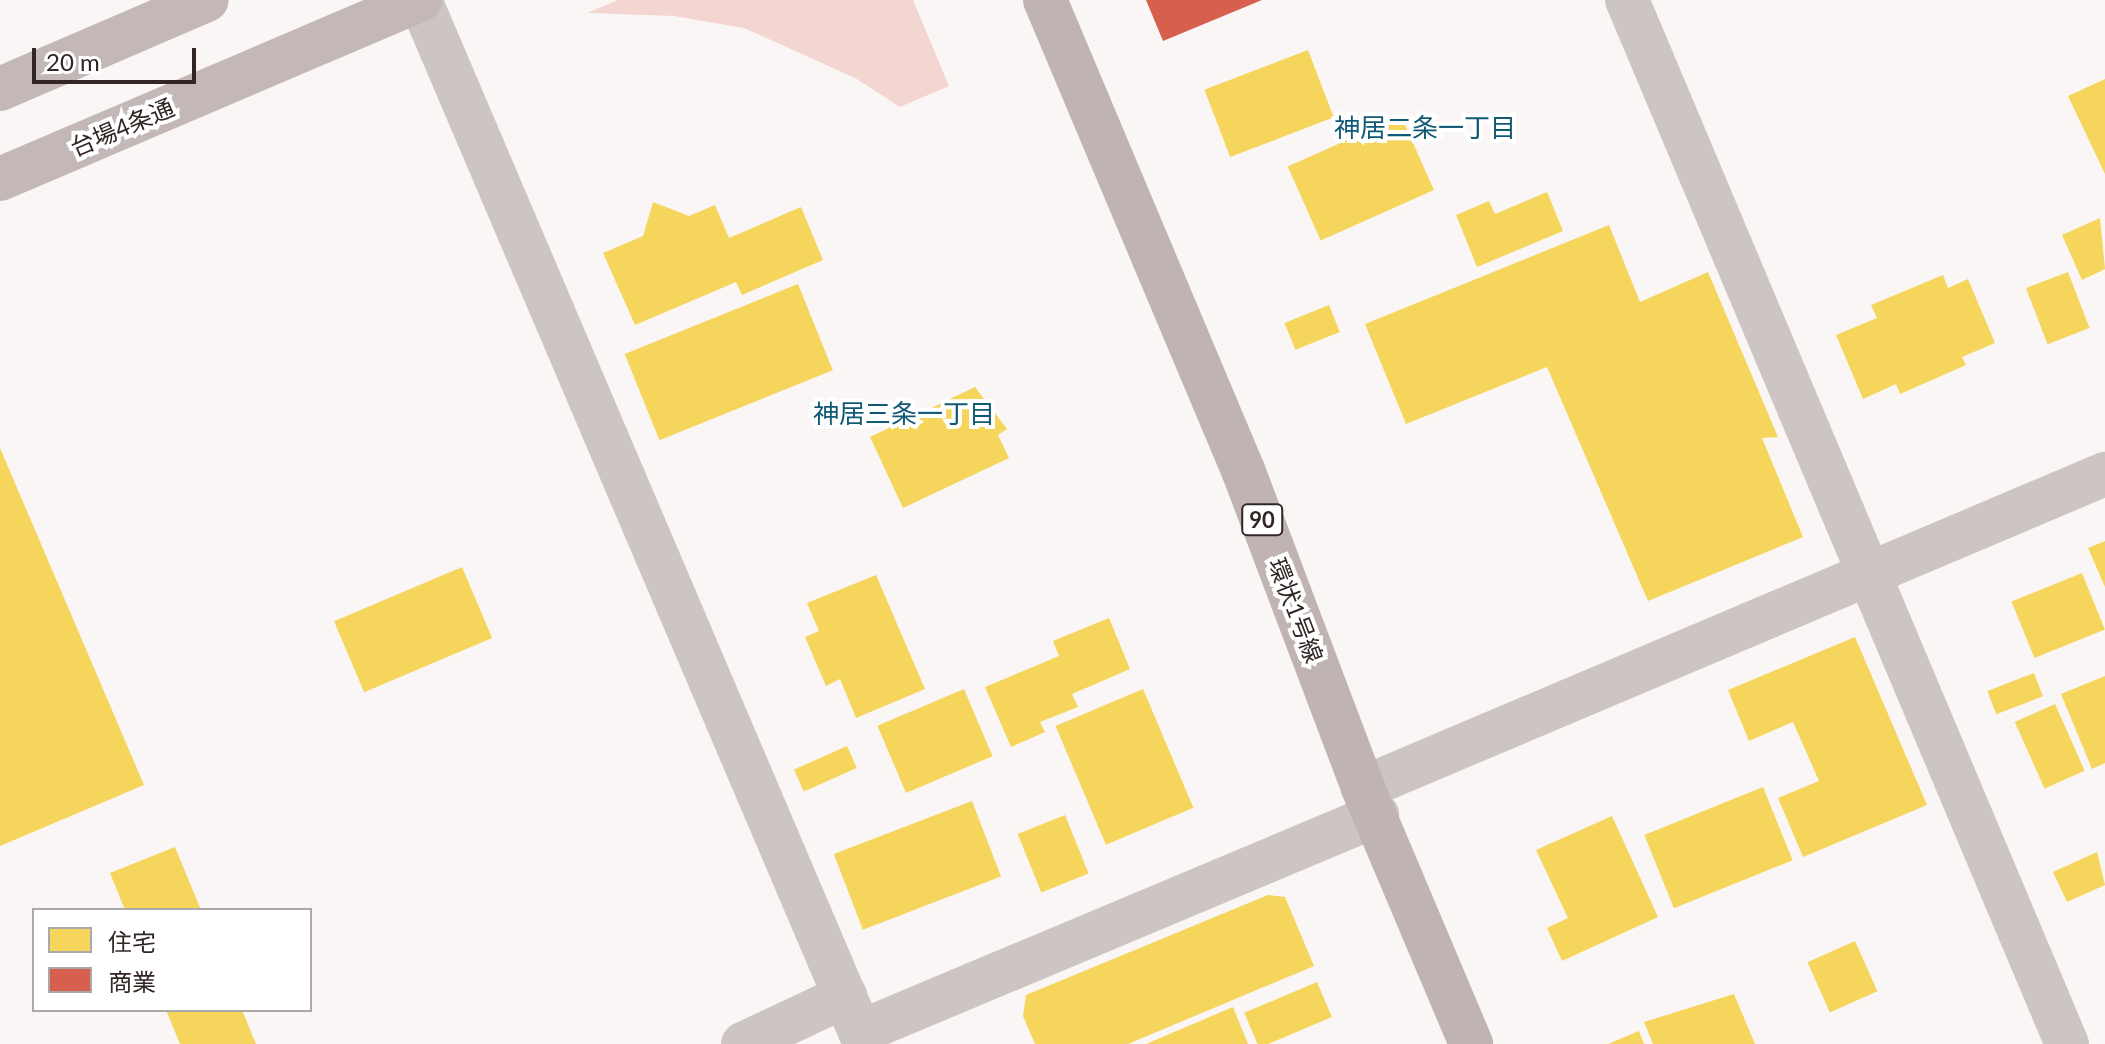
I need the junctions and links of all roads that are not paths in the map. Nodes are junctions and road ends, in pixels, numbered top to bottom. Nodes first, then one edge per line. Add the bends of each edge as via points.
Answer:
1 (207, 0) edge
2 (420, 0) edge
3 (1045, 0) edge
4 (1627, 0) edge
5 (0, 89) edge
6 (0, 179) edge
7 (2105, 474) edge
8 (1867, 574) junction
9 (1370, 801) junction
10 (857, 1024) edge
11 (743, 1044) edge
12 (1471, 1044) edge
13 (2067, 1044) edge

1 - 5 highway
2 - 6 highway, 台場4条通
2 - 10 street
3 - 9 main road, 環状1号線 / 90 via 1243,470
4 - 8 street
7 - 8 street
8 - 9 street
8 - 13 street
9 - 10 street
9 - 12 main road, 環状1号線 / 90
10 - 11 street

